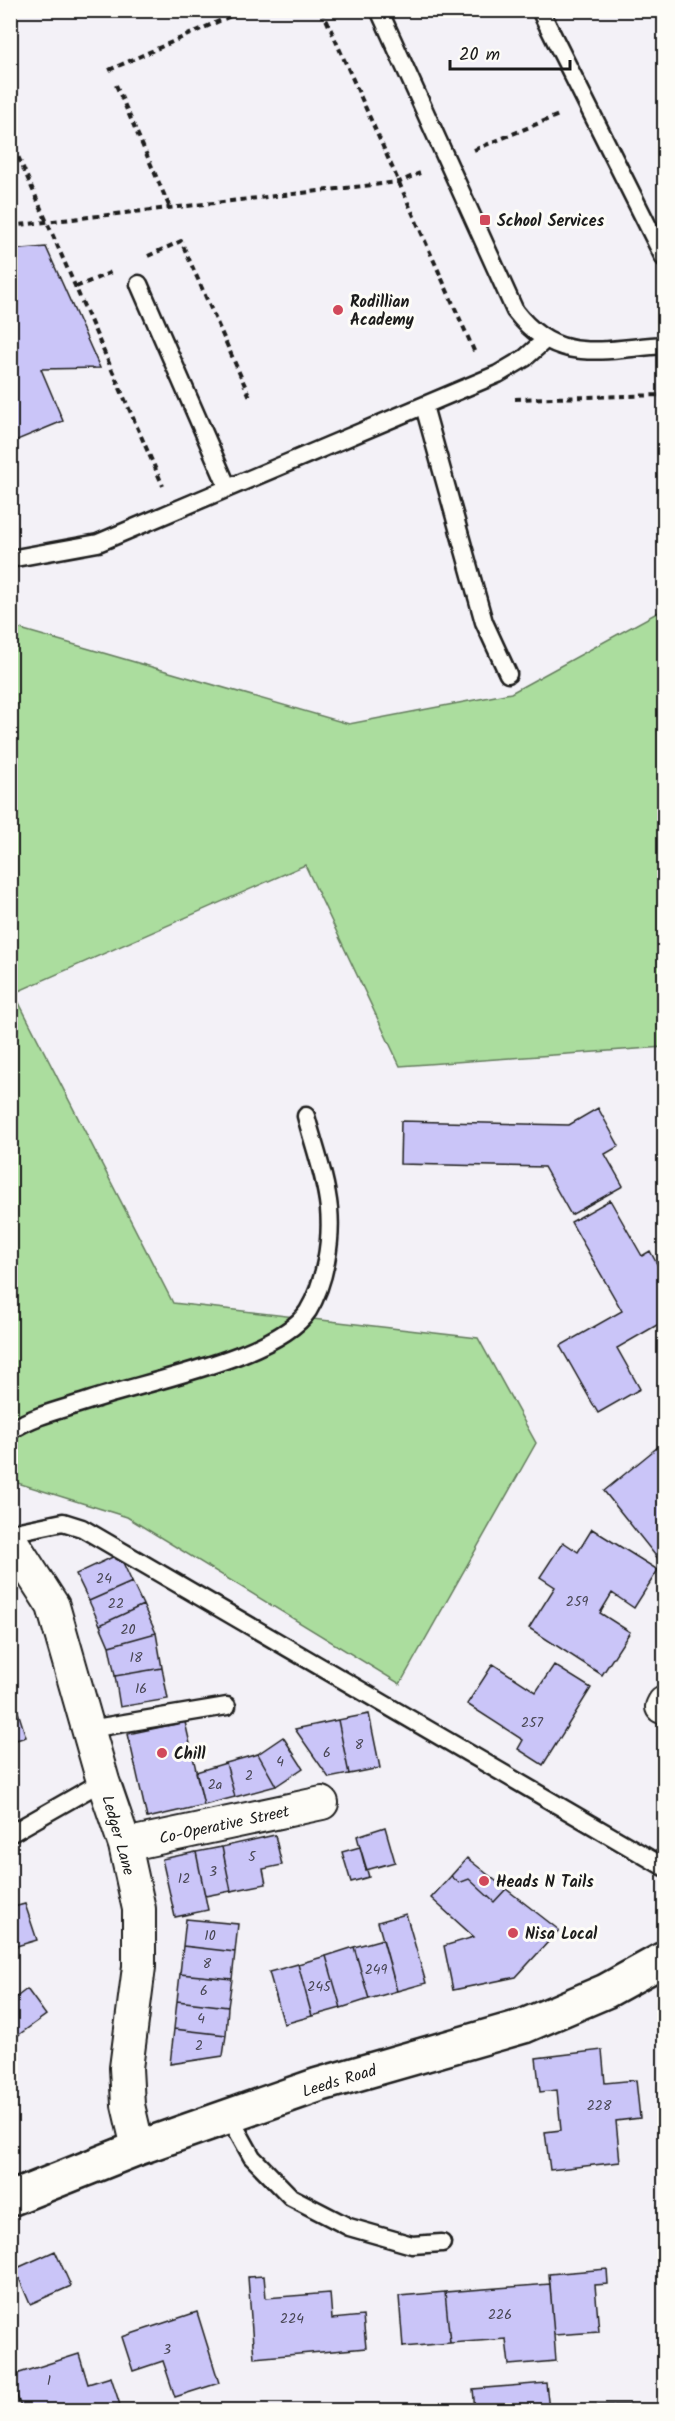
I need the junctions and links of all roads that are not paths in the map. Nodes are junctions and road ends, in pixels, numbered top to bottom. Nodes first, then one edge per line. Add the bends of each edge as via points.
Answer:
1 (379, 10) edge
2 (540, 10) edge
3 (664, 258) edge
4 (139, 284) dead end
5 (544, 341) junction
6 (664, 345) edge
7 (424, 406) junction
8 (228, 488) junction
9 (10, 559) edge
10 (508, 674) dead end
11 (306, 1116) dead end
12 (10, 1431) edge
13 (10, 1533) edge
14 (10, 1539) edge
15 (227, 1706) dead end
16 (89, 1729) junction
17 (103, 1781) junction
18 (322, 1803) dead end
19 (10, 1834) edge
20 (125, 1845) junction
21 (664, 1867) edge
22 (664, 1959) edge
23 (229, 2116) junction
24 (138, 2148) junction
25 (10, 2199) edge
26 (442, 2243) dead end

1 - 5 lane via 515,310
2 - 3 lane
4 - 8 lane
5 - 6 lane via 586,350
5 - 7 lane via 498,374
7 - 8 lane
7 - 10 lane via 484,622
8 - 9 lane via 98,543
11 - 12 lane via 329,1209 327,1252 307,1312 281,1334 228,1361 116,1391 25,1422
13 - 21 lane via 63,1522 82,1528
14 - 16 street, Ledger Lane via 52,1606
15 - 16 lane
16 - 17 street, Ledger Lane
17 - 19 lane
17 - 20 street, Ledger Lane
18 - 20 street, Co-Operative Street
20 - 24 street, Ledger Lane via 139,1909 139,1967 126,2068 128,2105
22 - 23 main road, Leeds Road via 606,1991 524,2026 318,2085
23 - 24 main road, Leeds Road
23 - 26 lane via 252,2157 291,2197 348,2227 412,2246
24 - 25 main road, Leeds Road

